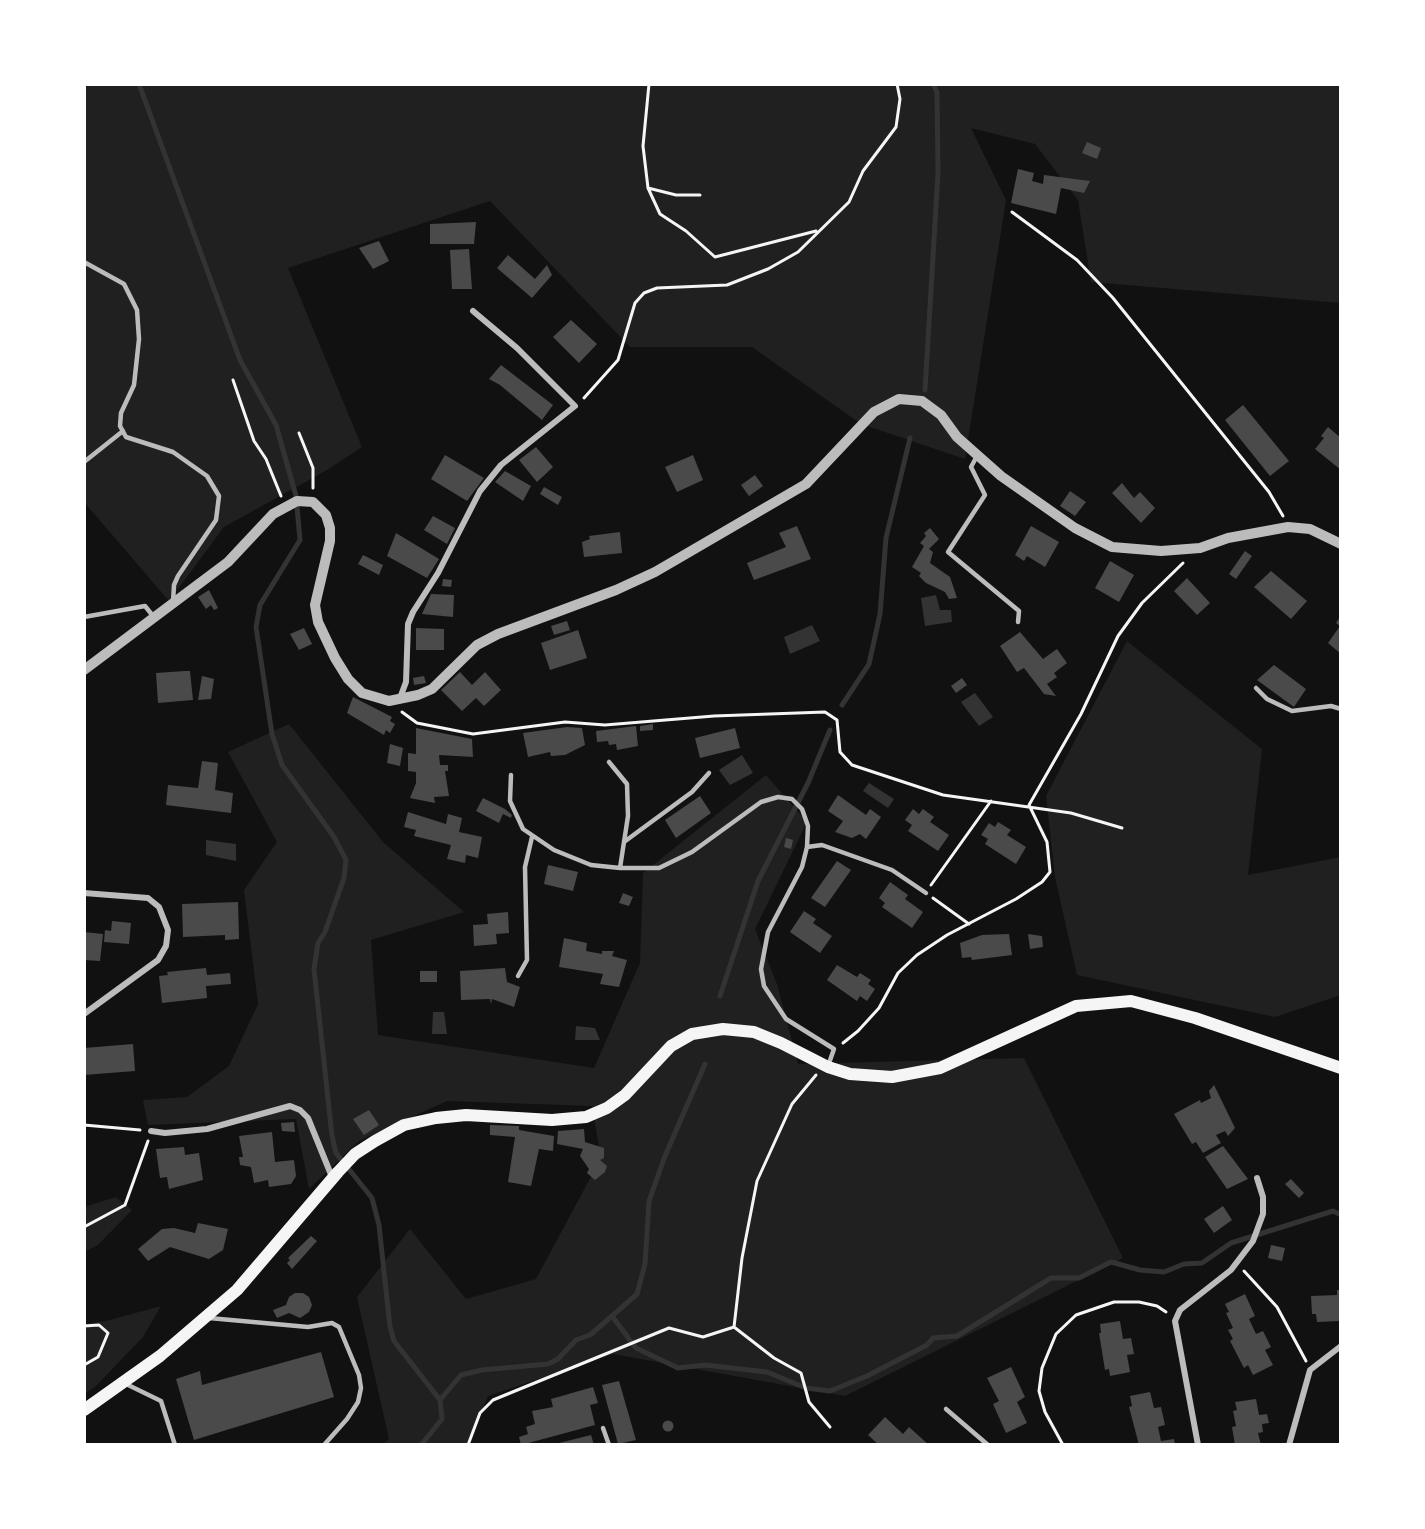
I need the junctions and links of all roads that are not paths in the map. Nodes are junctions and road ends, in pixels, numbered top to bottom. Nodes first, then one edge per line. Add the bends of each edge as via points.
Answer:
1 (84, 262) edge
2 (473, 311) dead end
3 (123, 431) junction
4 (977, 456) junction
5 (84, 462) edge
6 (1341, 544) edge
7 (173, 605) junction
8 (84, 617) edge
9 (154, 620) junction
10 (1018, 622) dead end
11 (84, 670) edge
12 (1256, 688) dead end
13 (399, 699) junction
14 (1341, 709) edge
15 (609, 762) dead end
16 (709, 774) dead end
17 (511, 775) dead end
18 (532, 837) junction
19 (624, 842) junction
20 (807, 847) junction
21 (620, 868) junction
22 (84, 893) edge
23 (926, 893) road end
24 (518, 976) dead end
25 (84, 1014) edge
26 (823, 1068) junction
27 (1341, 1068) edge
28 (151, 1131) road end
29 (335, 1175) junction
30 (1257, 1178) dead end
31 (207, 1317) junction
32 (1341, 1346) edge
33 (124, 1383) junction
34 (946, 1409) dead end
35 (84, 1410) edge
36 (603, 1428) dead end
37 (175, 1445) edge
38 (324, 1445) edge
39 (609, 1445) edge
40 (988, 1445) edge
41 (1198, 1445) edge
42 (1289, 1445) edge

1 - 3 lane via 124,284 137,310 140,339 134,385 121,413
2 - 13 street via 575,406 501,465 480,491 438,573 412,612 406,682
3 - 5 lane
3 - 7 lane via 126,437 173,452 207,476 219,496 216,520 174,585
4 - 6 street via 1035,502 1112,547 1161,551 1200,548 1288,526 1310,529
4 - 10 lane via 971,467 985,495 948,552 1019,611
4 - 13 street via 941,415 922,401 899,399 874,412 806,484 786,497 655,572 488,640 467,654 432,689
7 - 9 street
7 - 13 street via 228,562 273,514 297,501 313,502 326,515 330,528 315,605 318,622 348,679 362,693 377,699
8 - 9 lane via 145,606
9 - 11 street
12 - 14 lane via 1267,699 1292,711 1331,706
15 - 19 lane via 627,784
16 - 19 lane via 692,792
17 - 18 lane via 510,801 523,829
18 - 21 lane via 591,865
18 - 24 lane via 525,867 527,960
19 - 21 lane
20 - 21 lane via 808,826 802,809 792,799 778,797 761,802 692,852 658,868
20 - 23 lane via 822,845 892,870
20 - 26 lane via 802,867 768,932 761,969 764,986 786,1019 834,1049
22 - 25 street via 148,898 159,907 168,930 166,946 158,960
26 - 27 main road via 873,1077 927,1071 1076,1006 1122,1001 1160,1007
26 - 29 main road via 782,1043 754,1032 723,1029 692,1034 671,1046 625,1095 586,1117 552,1120 466,1115 419,1120 355,1154
28 - 29 street via 207,1129 290,1106 308,1118
29 - 31 main road via 237,1290
30 - 41 street via 1263,1214 1253,1241 1236,1264 1180,1310 1175,1321
31 - 33 main road
31 - 38 lane via 308,1327 332,1323 339,1327 361,1388 348,1419
32 - 42 street via 1310,1370
33 - 35 main road
33 - 37 lane via 161,1401
34 - 40 lane
36 - 39 lane

